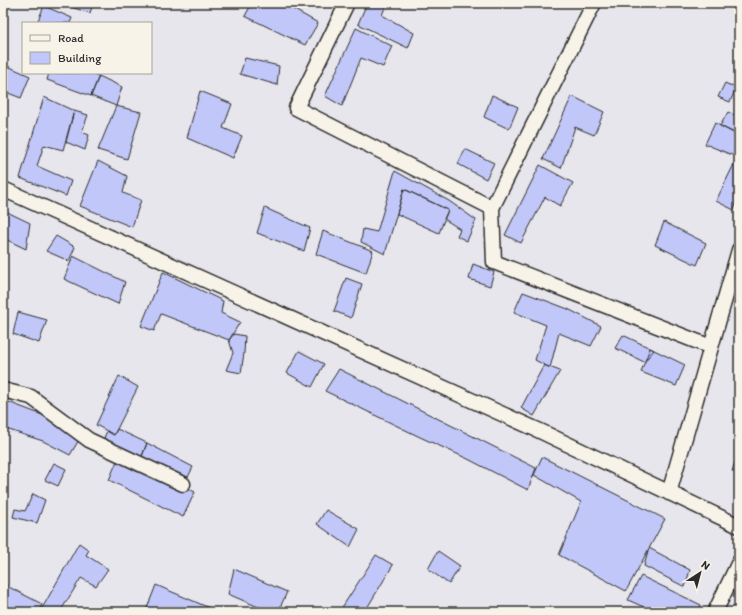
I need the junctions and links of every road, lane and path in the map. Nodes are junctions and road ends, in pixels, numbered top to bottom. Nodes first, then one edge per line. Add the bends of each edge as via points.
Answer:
1 (347, 3) edge
2 (594, 3) edge
3 (3, 189) edge
4 (492, 208) junction
5 (739, 250) edge
6 (711, 347) junction
7 (3, 390) edge
8 (183, 484) dead end
9 (669, 493) junction
10 (739, 526) edge
11 (739, 562) edge
12 (715, 612) edge

1 - 4 street via 296,108
2 - 4 street
3 - 9 street via 540,431
4 - 6 street via 494,262
5 - 6 street
6 - 9 street
7 - 8 street via 31,397 89,440
9 - 10 street
11 - 12 street

